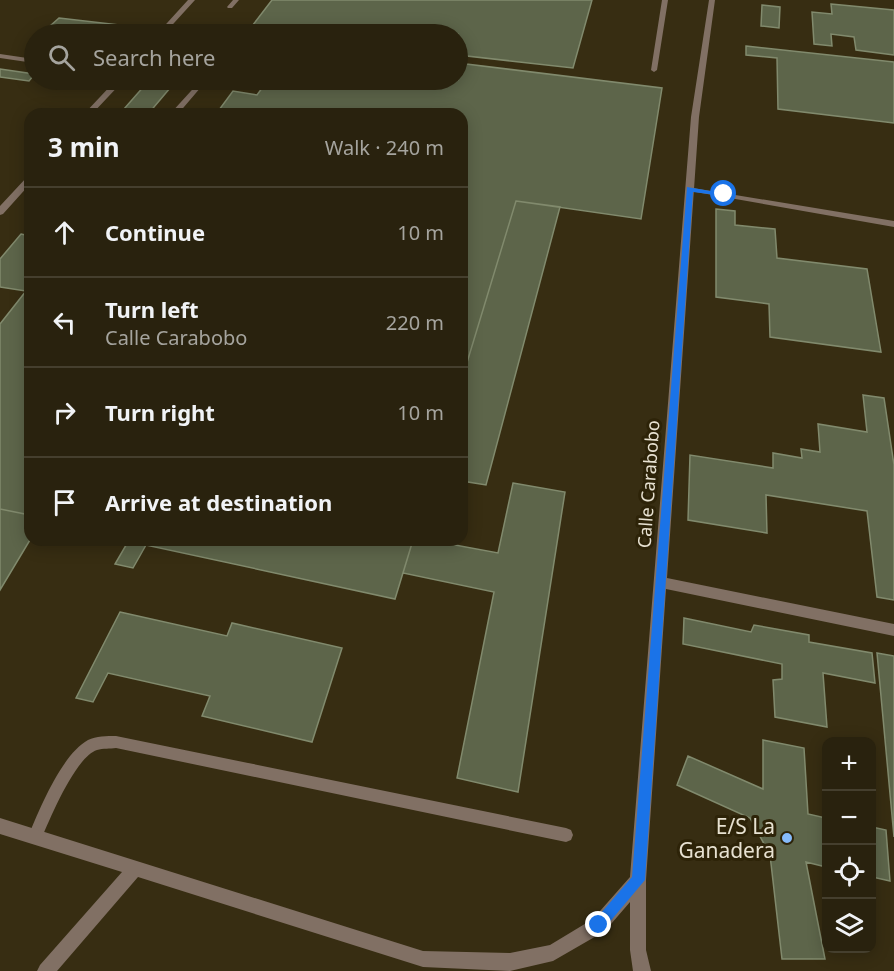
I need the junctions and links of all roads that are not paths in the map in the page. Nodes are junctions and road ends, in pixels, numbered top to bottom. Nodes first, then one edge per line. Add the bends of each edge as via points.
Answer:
1 (192, 0) edge
2 (236, 0) edge
3 (665, 0) edge
4 (712, 0) edge
5 (230, 7) dead end
6 (169, 24) edge
7 (0, 56) edge
8 (24, 59) edge
9 (654, 70) dead end
10 (111, 90) edge
11 (195, 90) edge
12 (94, 108) edge
13 (179, 108) edge
14 (24, 186) edge
15 (690, 189) junction
16 (0, 212) edge
17 (894, 224) edge
18 (660, 582) junction
19 (894, 630) edge
20 (0, 826) edge
21 (566, 835) dead end
22 (35, 837) junction
23 (135, 869) junction
24 (638, 880) junction
25 (424, 965) edge
26 (46, 971) edge
27 (439, 971) edge
28 (642, 971) edge

1 - 6 street
2 - 5 lane
3 - 9 lane
4 - 15 street, Calle Carabobo via 695,117
7 - 8 street
10 - 12 street
11 - 13 lane
14 - 16 street
15 - 17 lane
15 - 18 street, Calle Carabobo
18 - 19 street
18 - 24 street, Calle Carabobo
20 - 22 street
21 - 22 lane via 116,742 94,744 79,755
22 - 23 street
23 - 25 street
23 - 26 street
24 - 25 street via 599,925 553,953 510,962
24 - 28 street, Calle Carabobo via 638,950
25 - 27 street

